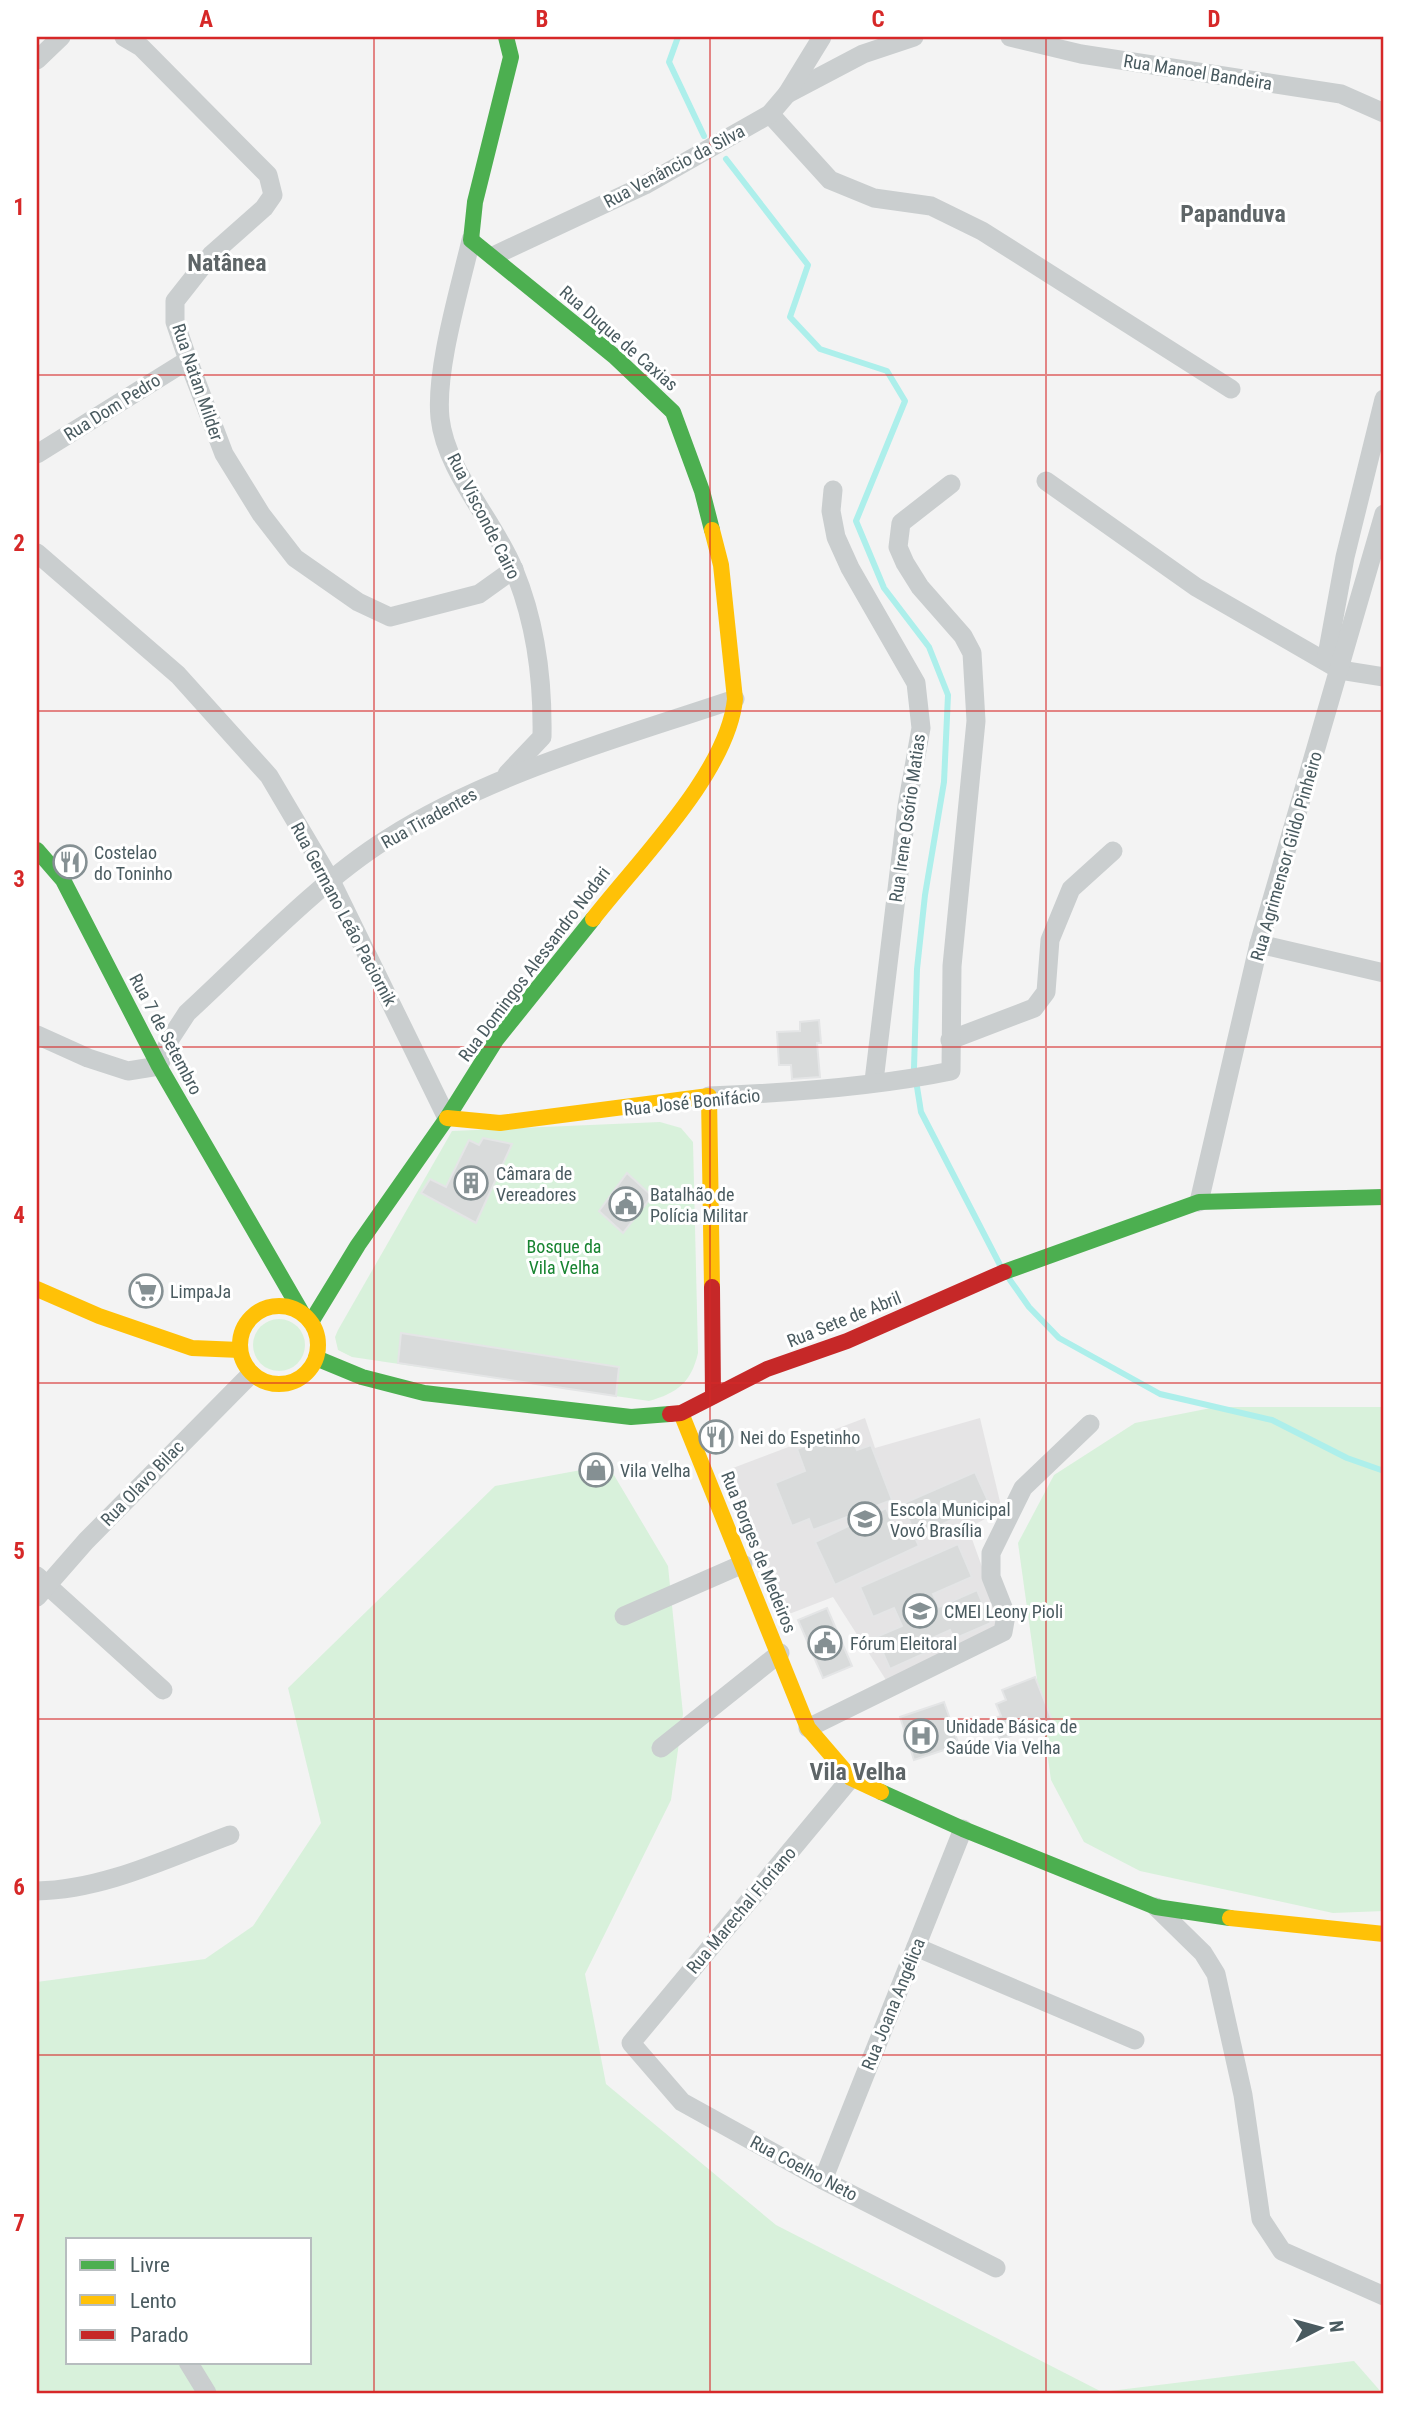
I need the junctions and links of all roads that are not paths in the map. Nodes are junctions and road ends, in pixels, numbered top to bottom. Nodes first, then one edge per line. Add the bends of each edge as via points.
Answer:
1 (61, 37) edge
2 (124, 37) edge
3 (506, 37) edge
4 (822, 37) edge
5 (914, 37) edge
6 (1010, 37) edge
7 (37, 60) edge
8 (787, 94) junction
9 (1384, 113) edge
10 (770, 114) junction
11 (471, 240) junction
12 (493, 256) junction
13 (188, 360) junction
14 (1231, 389) dead end
15 (1384, 399) edge
16 (37, 454) edge
17 (1046, 481) dead end
18 (951, 484) dead end
19 (833, 490) dead end
20 (1384, 514) edge
21 (37, 553) edge
22 (514, 569) junction
23 (1333, 665) junction
24 (1384, 677) edge
25 (735, 699) junction
26 (503, 778) junction
27 (37, 850) edge
28 (1113, 851) dead end
29 (331, 881) junction
30 (1259, 944) junction
31 (1384, 973) edge
32 (37, 1035) edge
33 (950, 1040) junction
34 (159, 1066) junction
35 (874, 1082) junction
36 (709, 1096) junction
37 (447, 1118) junction
38 (1384, 1197) edge
39 (1199, 1202) junction
40 (258, 1239) junction
41 (37, 1289) edge
42 (264, 1294) junction
43 (306, 1318) junction
44 (240, 1350) junction
45 (316, 1358) junction
46 (251, 1374) junction
47 (713, 1396) junction
48 (681, 1413) junction
49 (1090, 1424) dead end
50 (743, 1564) junction
51 (40, 1586) edge
52 (624, 1616) dead end
53 (780, 1653) junction
54 (163, 1690) dead end
55 (808, 1728) junction
56 (661, 1748) dead end
57 (851, 1778) junction
58 (963, 1829) junction
59 (230, 1835) dead end
60 (37, 1891) edge
61 (1156, 1907) junction
62 (1384, 1934) edge
63 (916, 1947) junction
64 (1135, 2040) dead end
65 (631, 2043) joint
66 (823, 2180) junction
67 (996, 2268) dead end
68 (1384, 2296) edge
69 (189, 2364) edge
70 (207, 2393) edge

1 - 7 street
2 - 13 street, Rua Natan Milder via 141,47 268,175 272,195 264,208 212,254 174,301 175,322
3 - 11 street via 511,57 475,202
4 - 8 street, Rua Venâncio da Silva
5 - 8 street via 863,54
6 - 9 street, Rua Manoel Bandeira via 1081,54 1341,94
8 - 10 street, Rua Venâncio da Silva
10 - 12 street, Rua Venâncio da Silva via 645,185
10 - 14 street via 830,180 874,198 931,206 982,231
11 - 12 street, Rua Duque de Caxias
11 - 22 street, Rua Visconde Cairo via 444,361 440,418 457,468
12 - 25 street, Rua Duque de Caxias via 614,356 673,412 702,491 721,565
13 - 16 street, Rua Dom Pedro
13 - 22 street, Rua Natan Milder via 224,454 261,514 295,558 358,602 390,617 479,594
15 - 23 street via 1345,557
17 - 23 street via 1196,587
18 - 33 street via 901,523 898,547 920,587 972,653 976,721 952,966
19 - 35 street, Rua Irene Osório Matias via 836,537 916,683 921,729 907,806
20 - 23 street, Rua Agrimensor Gildo Pinheiro
21 - 29 street, Rua Germano Leão Paciornik via 178,675 269,776
22 - 26 street, Rua Visconde Cairo via 543,690 542,737
23 - 24 street
23 - 30 street, Rua Agrimensor Gildo Pinheiro
25 - 26 street, Rua Tiradentes
25 - 37 street, Rua Domingos Alessandro Nodari via 733,719 705,778 496,1040
26 - 29 street, Rua Tiradentes via 386,839
27 - 34 street, Rua 7 de Setembro via 63,880
28 - 33 street via 1071,889 1050,940 1046,992 1034,1008
29 - 34 street, Rua Tiradentes via 187,1013
29 - 37 street, Rua Germano Leão Paciornik
30 - 31 street
30 - 39 street, Rua Agrimensor Gildo Pinheiro
32 - 34 street via 128,1071
33 - 35 street, Rua José Bonifácio via 951,1071
34 - 40 street, Rua 7 de Setembro
35 - 36 street, Rua José Bonifácio
36 - 37 street, Rua José Bonifácio via 500,1123
36 - 47 street
37 - 43 street, Rua Domingos Alessandro Nodari
38 - 39 street, Rua Sete de Abril
39 - 47 street, Rua Sete de Abril via 1005,1272 847,1341 767,1369
40 - 42 street, Rua 7 de Setembro
40 - 43 street, Rua 7 de Setembro
41 - 44 street via 192,1348
42 - 43 street
42 - 44 street via 245,1324
43 - 45 street via 316,1334
44 - 46 street
45 - 46 street via 310,1369 288,1383 275,1384
45 - 48 street, Rua Sete de Abril via 362,1377 424,1393 631,1417
46 - 51 street, Rua Olavo Bilac
47 - 48 street, Rua Sete de Abril
48 - 50 street, Rua Borges de Medeiros
49 - 55 street via 1023,1488 991,1553 990,1577 1006,1615 1003,1632
50 - 52 street
50 - 53 street, Rua Borges de Medeiros
51 - 54 street
53 - 55 street, Rua Borges de Medeiros
53 - 56 street
55 - 57 street, Rua Borges de Medeiros
57 - 58 street, Rua Borges de Medeiros
57 - 65 street, Rua Marechal Floriano
58 - 61 street, Rua Borges de Medeiros
58 - 63 street, Rua Joana Angélica
59 - 60 street via 66,1891
61 - 62 street, Rua Borges de Medeiros via 1268,1924
61 - 68 street via 1203,1953 1216,1974 1243,2095 1261,2219 1282,2251
63 - 64 street
63 - 66 street, Rua Joana Angélica
65 - 66 street, Rua Coelho Neto via 682,2102
66 - 67 street, Rua Coelho Neto
69 - 70 street

